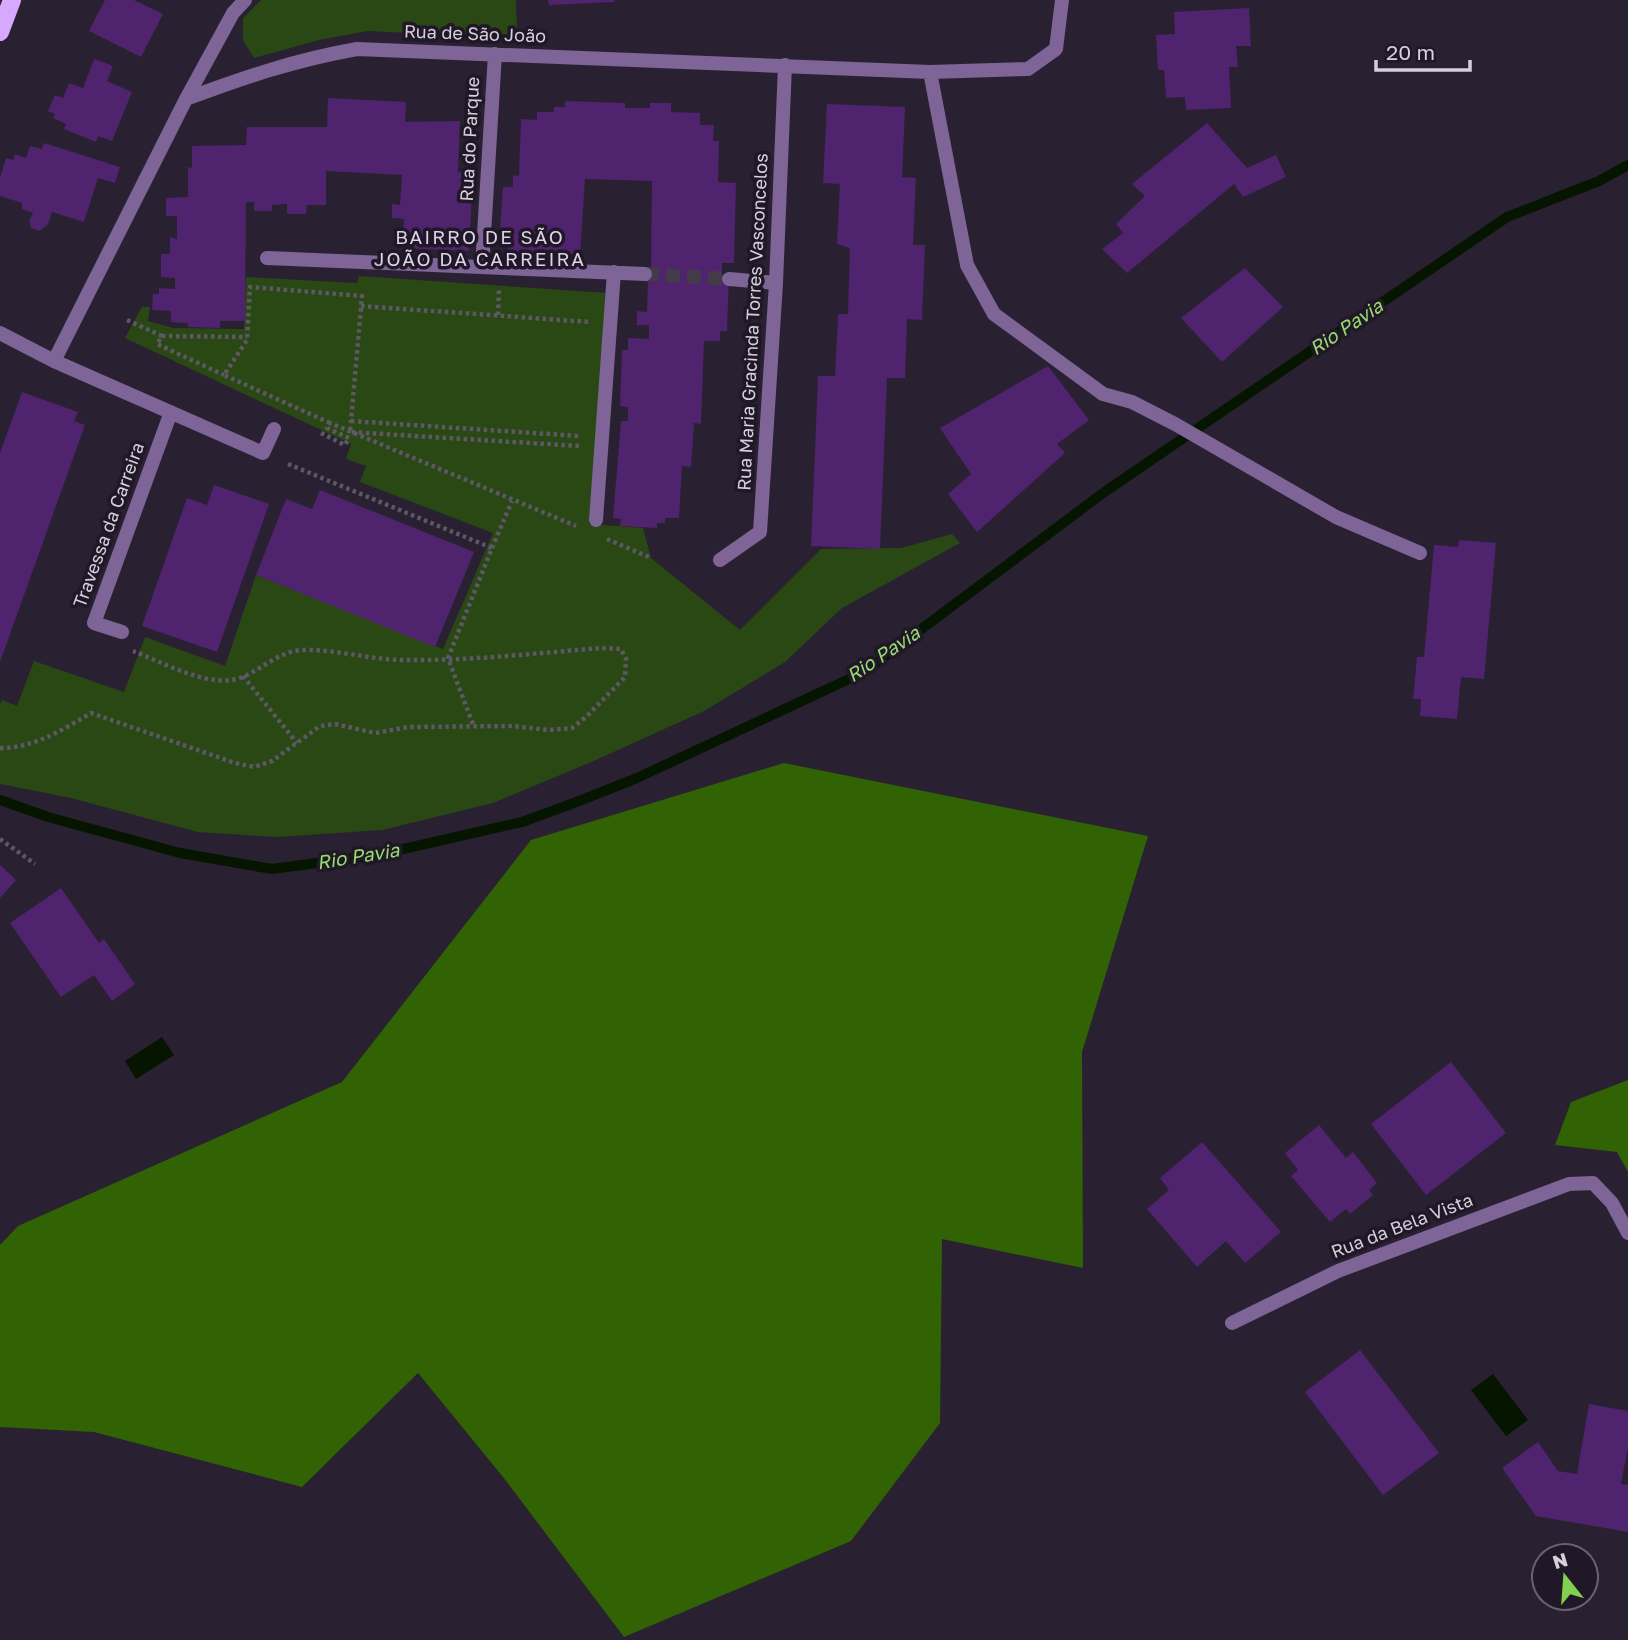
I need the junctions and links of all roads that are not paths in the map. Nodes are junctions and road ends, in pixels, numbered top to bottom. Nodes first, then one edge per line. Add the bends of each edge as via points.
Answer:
1 (12, 0) edge
2 (245, 0) edge
3 (1062, 0) edge
4 (0, 32) edge
5 (495, 54) junction
6 (785, 65) junction
7 (930, 72) junction
8 (186, 99) junction
9 (267, 258) dead end
10 (482, 267) junction
11 (614, 272) junction
12 (645, 274) tunnel mouth
13 (729, 279) tunnel mouth
14 (776, 283) junction
15 (4, 337) edge
16 (54, 361) junction
17 (171, 412) junction
18 (274, 429) dead end
19 (596, 527) road end
20 (1420, 552) dead end
21 (720, 561) dead end
22 (122, 632) dead end
23 (1628, 1233) edge
24 (1232, 1323) dead end

1 - 4 main road
2 - 8 street via 233,13
3 - 7 street, Rua de São João via 1056,49 1028,69
5 - 6 street, Rua de São João
5 - 8 street, Rua de São João via 357,49 310,57
5 - 10 street, Rua do Parque
6 - 7 street, Rua de São João
6 - 14 street, Rua Maria Gracinda Torres Vasconcelos
7 - 20 street via 967,265 993,314 1103,394 1132,402 1175,424 1336,517
8 - 16 street
9 - 10 street
10 - 11 street
11 - 12 street
11 - 19 street
13 - 14 street
14 - 21 street, Rua Maria Gracinda Torres Vasconcelos via 760,532
15 - 16 street
16 - 17 street
17 - 18 street via 263,453
17 - 22 street, Travessa da Carreira via 94,623
23 - 24 street, Rua da Bela Vista via 1612,1203 1592,1182 1569,1184 1338,1271

